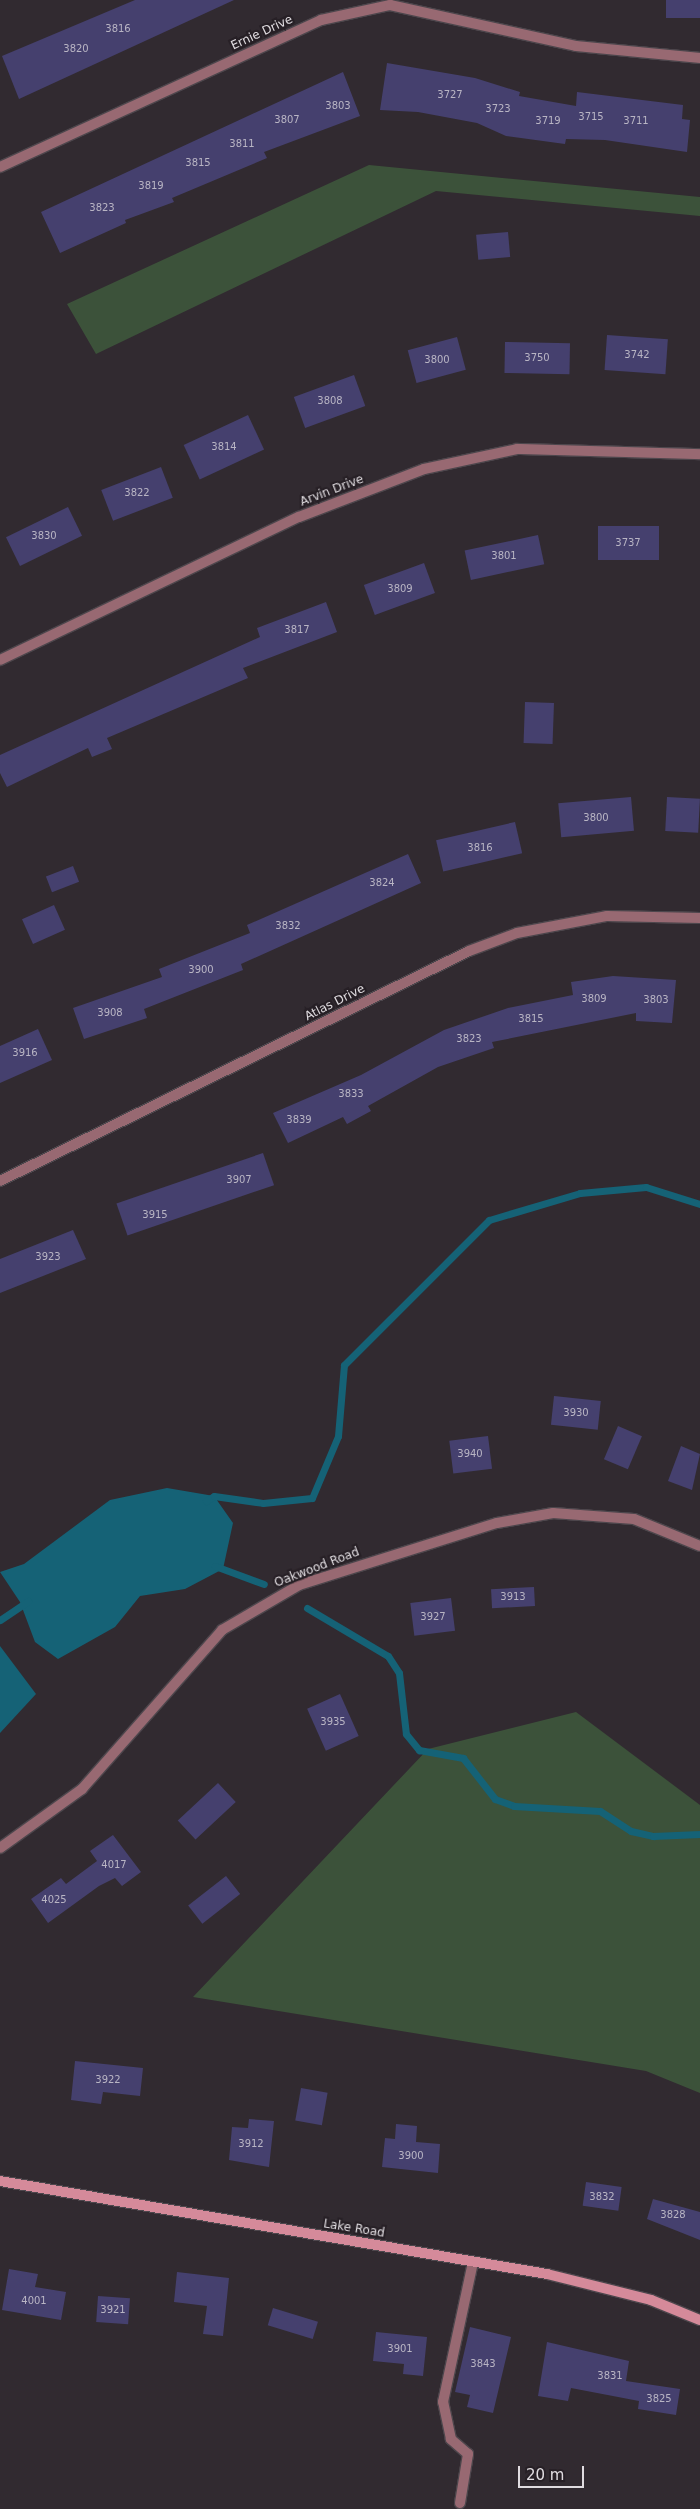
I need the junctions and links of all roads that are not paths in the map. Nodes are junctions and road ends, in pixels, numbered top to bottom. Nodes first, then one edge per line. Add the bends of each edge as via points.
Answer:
1 (700, 58) edge
2 (0, 167) edge
3 (700, 454) edge
4 (0, 660) edge
5 (700, 918) edge
6 (0, 1181) edge
7 (700, 1546) edge
8 (0, 1848) edge
9 (0, 2182) edge
10 (473, 2262) junction
11 (700, 2320) edge
12 (460, 2503) dead end

1 - 2 street, Ernie Drive via 576,46 390,5 321,20
3 - 4 street, Arvin Drive via 517,448 424,469 299,517
5 - 6 street, Atlas Drive via 589,919 517,933 469,951
7 - 8 street, Oakwood Road via 634,1519 553,1513 497,1523 300,1586 222,1630 82,1789
9 - 10 street, Lake Road
10 - 11 street, Lake Road via 593,2283
10 - 12 street via 444,2402 451,2439 468,2454

